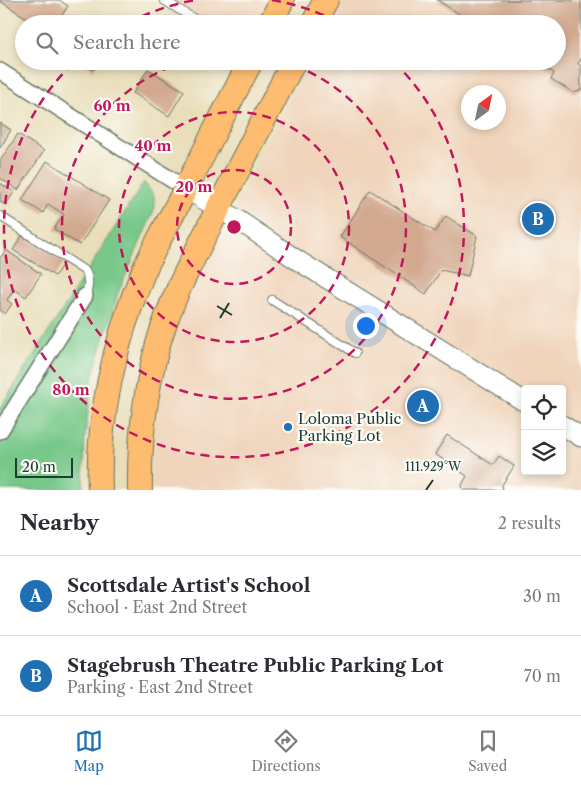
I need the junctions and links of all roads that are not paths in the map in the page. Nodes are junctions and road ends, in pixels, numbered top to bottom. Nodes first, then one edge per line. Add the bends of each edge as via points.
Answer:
1 (164, 0) edge
2 (282, 0) edge
3 (326, 0) edge
4 (188, 15) edge
5 (274, 15) edge
6 (318, 15) edge
7 (246, 70) edge
8 (289, 70) edge
9 (0, 71) edge
10 (186, 189) junction
11 (218, 209) junction
12 (0, 216) edge
13 (85, 296) joint
14 (272, 300) dead end
15 (355, 353) dead end
16 (521, 400) edge
17 (566, 428) edge
18 (0, 431) edge
19 (581, 437) edge
20 (100, 490) edge
21 (140, 490) edge

1 - 4 lane
2 - 5 main road
3 - 6 main road
7 - 10 main road
8 - 11 main road
9 - 10 street
10 - 11 street
10 - 20 main road via 143,274 120,341 105,409
11 - 16 street
11 - 21 main road via 176,294 158,342 145,402
12 - 13 lane via 85,271 89,286
13 - 18 street
14 - 15 lane
17 - 19 street

